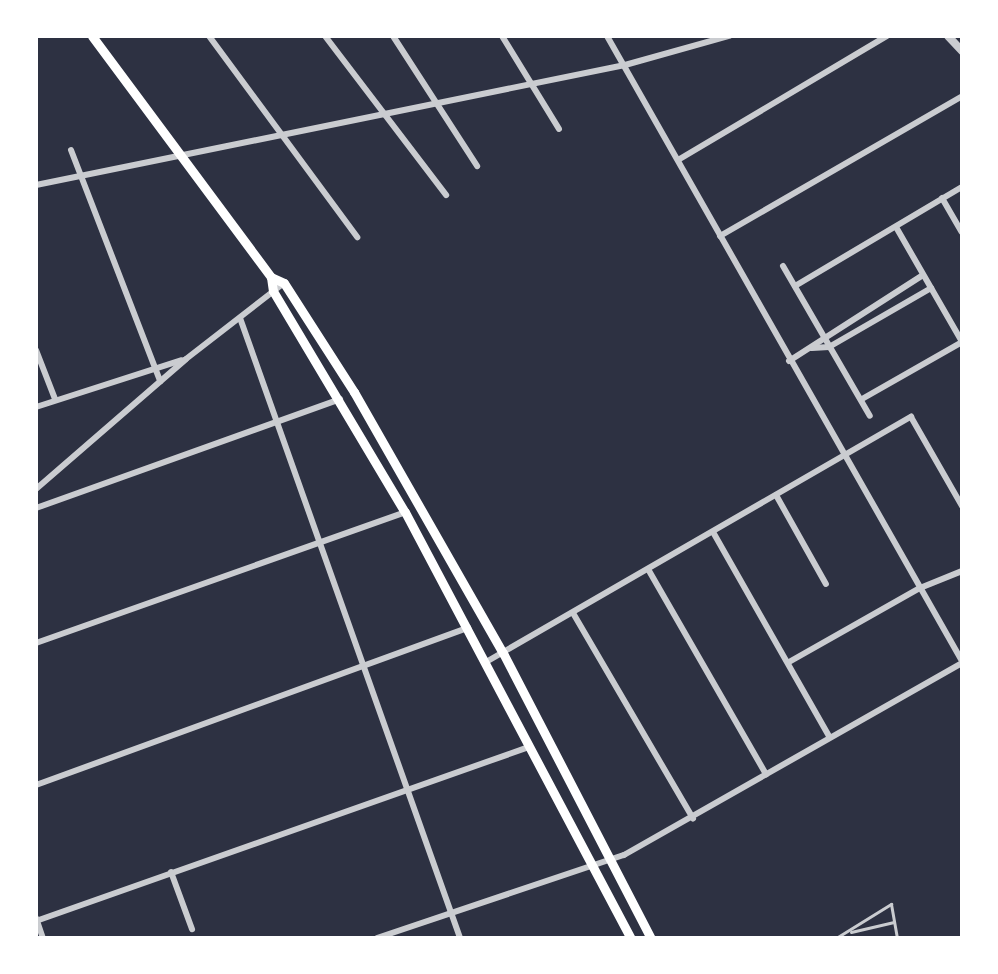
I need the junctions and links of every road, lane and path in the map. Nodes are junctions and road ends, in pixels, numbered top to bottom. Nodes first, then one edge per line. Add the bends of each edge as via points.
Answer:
1 (92, 36) edge
2 (209, 36) edge
3 (325, 36) edge
4 (393, 36) edge
5 (502, 36) edge
6 (607, 36) edge
7 (887, 36) edge
8 (948, 36) edge
9 (723, 37) edge
10 (962, 51) edge
11 (625, 65) junction
12 (531, 83) junction
13 (962, 96) edge
14 (435, 103) junction
15 (383, 114) junction
16 (559, 129) dead end
17 (283, 133) junction
18 (71, 150) dead end
19 (178, 153) junction
20 (678, 160) junction
21 (477, 166) dead end
22 (81, 174) junction
23 (36, 185) edge
24 (962, 187) edge
25 (446, 195) dead end
26 (942, 198) junction
27 (896, 227) junction
28 (962, 232) edge
29 (720, 236) junction
30 (357, 237) dead end
31 (783, 266) dead end
32 (923, 275) junction
33 (271, 277) junction
34 (284, 283) junction
35 (795, 286) junction
36 (931, 288) junction
37 (273, 291) junction
38 (240, 318) junction
39 (822, 336) junction
40 (962, 342) edge
41 (829, 347) junction
42 (812, 348) junction
43 (36, 350) edge
44 (186, 359) junction
45 (789, 361) junction
46 (155, 367) junction
47 (160, 381) junction
48 (55, 399) junction
49 (340, 399) junction
50 (862, 399) junction
51 (36, 407) edge
52 (870, 416) dead end
53 (278, 422) junction
54 (842, 457) junction
55 (36, 489) edge
56 (776, 495) junction
57 (962, 506) edge
58 (36, 508) edge
59 (405, 512) junction
60 (713, 532) junction
61 (320, 544) junction
62 (648, 569) junction
63 (962, 571) edge
64 (826, 584) dead end
65 (920, 588) junction
66 (573, 613) junction
67 (468, 628) junction
68 (36, 643) edge
69 (503, 653) junction
70 (486, 662) junction
71 (789, 662) junction
72 (962, 662) edge
73 (364, 667) junction
74 (829, 736) junction
75 (529, 747) junction
76 (766, 774) junction
77 (36, 785) edge
78 (407, 787) junction
79 (693, 818) junction
80 (609, 859) junction
81 (591, 864) junction
82 (171, 872) junction
83 (451, 912) junction
84 (36, 919) edge
85 (894, 922) junction
86 (192, 929) dead end
87 (846, 933) junction
88 (43, 938) edge
89 (377, 938) edge
90 (460, 938) edge
91 (631, 938) edge
92 (651, 938) edge
93 (836, 938) edge
94 (897, 938) edge

1 - 19 main road
2 - 17 street
3 - 15 street
4 - 14 street
5 - 12 street
6 - 11 street
7 - 20 street
8 - 10 street
9 - 11 street
11 - 12 street
11 - 20 street
12 - 14 street
12 - 16 street
13 - 29 street
14 - 15 street
14 - 21 street
15 - 17 street
15 - 25 street
17 - 19 street
17 - 30 street
18 - 22 street
19 - 22 street
19 - 33 main road
20 - 29 street
22 - 23 street
22 - 46 street
24 - 26 street
26 - 27 street
26 - 28 street
27 - 32 street
27 - 35 street
29 - 45 street
31 - 35 street
32 - 36 street
32 - 39 street
33 - 34 main road
33 - 37 main road
34 - 37 street
34 - 69 main road via 354,392
35 - 39 street
36 - 40 street
36 - 41 street
37 - 38 street
37 - 49 main road
38 - 44 street
38 - 53 street
39 - 41 street
39 - 42 street
40 - 50 street
41 - 42 street
41 - 50 street
42 - 45 street
43 - 48 street
44 - 46 street
44 - 47 street
45 - 54 street
46 - 47 street
46 - 48 street
47 - 55 street
48 - 51 street
49 - 53 street
49 - 59 main road
50 - 52 street
53 - 58 street
53 - 61 street
54 - 56 street
54 - 57 street via 911,417
54 - 65 street
56 - 60 street
56 - 64 street
59 - 61 street
59 - 67 main road
60 - 62 street
60 - 71 street
61 - 68 street
61 - 73 street
62 - 66 street
62 - 76 street
63 - 65 street
65 - 71 street
65 - 72 street
66 - 69 street
66 - 79 street
67 - 70 main road
67 - 73 street
69 - 70 street
69 - 80 main road
70 - 75 main road
71 - 74 street
72 - 74 street
73 - 77 street
73 - 78 street
74 - 76 street
75 - 78 street
75 - 81 main road
76 - 79 street
78 - 82 street
78 - 83 street
79 - 80 street
80 - 81 street
80 - 92 main road
81 - 83 street
81 - 91 main road
82 - 84 street
82 - 86 street
83 - 89 street
83 - 90 street
84 - 88 street
85 - 87 lane
85 - 87 lane via 891,904
85 - 94 lane
87 - 93 lane

